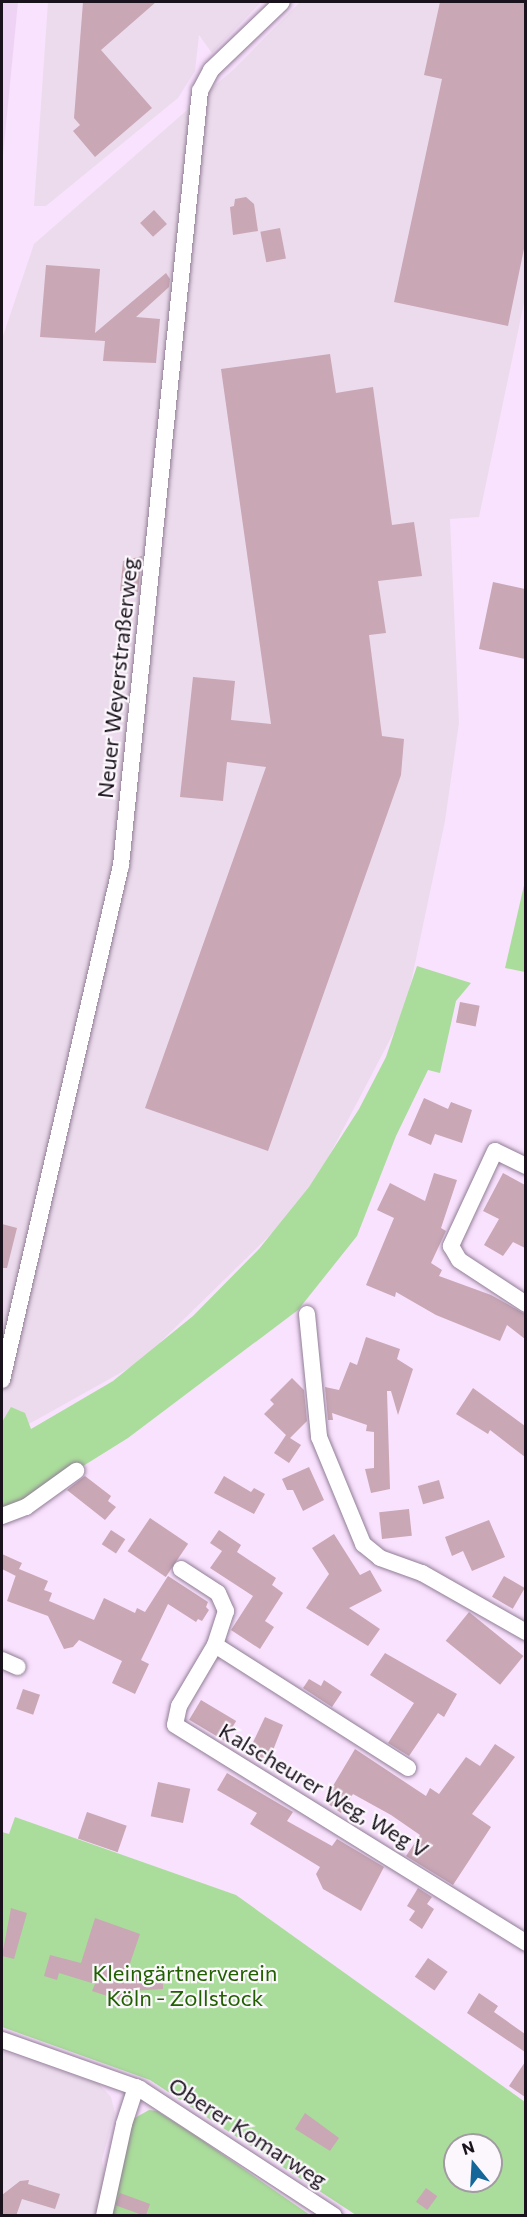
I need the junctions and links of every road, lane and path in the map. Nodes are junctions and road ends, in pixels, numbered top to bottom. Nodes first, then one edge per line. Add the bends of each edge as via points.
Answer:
1 (282, 2) edge
2 (525, 1166) edge
3 (525, 1304) edge
4 (308, 1314) dead end
5 (2, 1380) edge
6 (76, 1471) dead end
7 (2, 1516) edge
8 (181, 1569) dead end
9 (525, 1632) edge
10 (214, 1645) junction
11 (2, 1660) edge
12 (18, 1666) dead end
13 (408, 1768) dead end
14 (525, 1943) edge
15 (2, 2040) edge
16 (136, 2087) junction
17 (104, 2216) edge
18 (334, 2216) edge

1 - 5 street, Neuer Weyerstraßerweg via 211,70 200,91 121,865
2 - 3 street via 495,1151 451,1246 459,1260
4 - 9 street via 319,1437 363,1544 380,1558 422,1574
6 - 7 street via 26,1507
8 - 10 street via 218,1593 226,1611
10 - 13 street
10 - 14 street, Kalscheurer Weg, Weg V via 179,1706 175,1725
11 - 12 street
15 - 16 street, Oberer Komarweg
16 - 17 street, Oberer Komarweg
16 - 18 street, Oberer Komarweg

